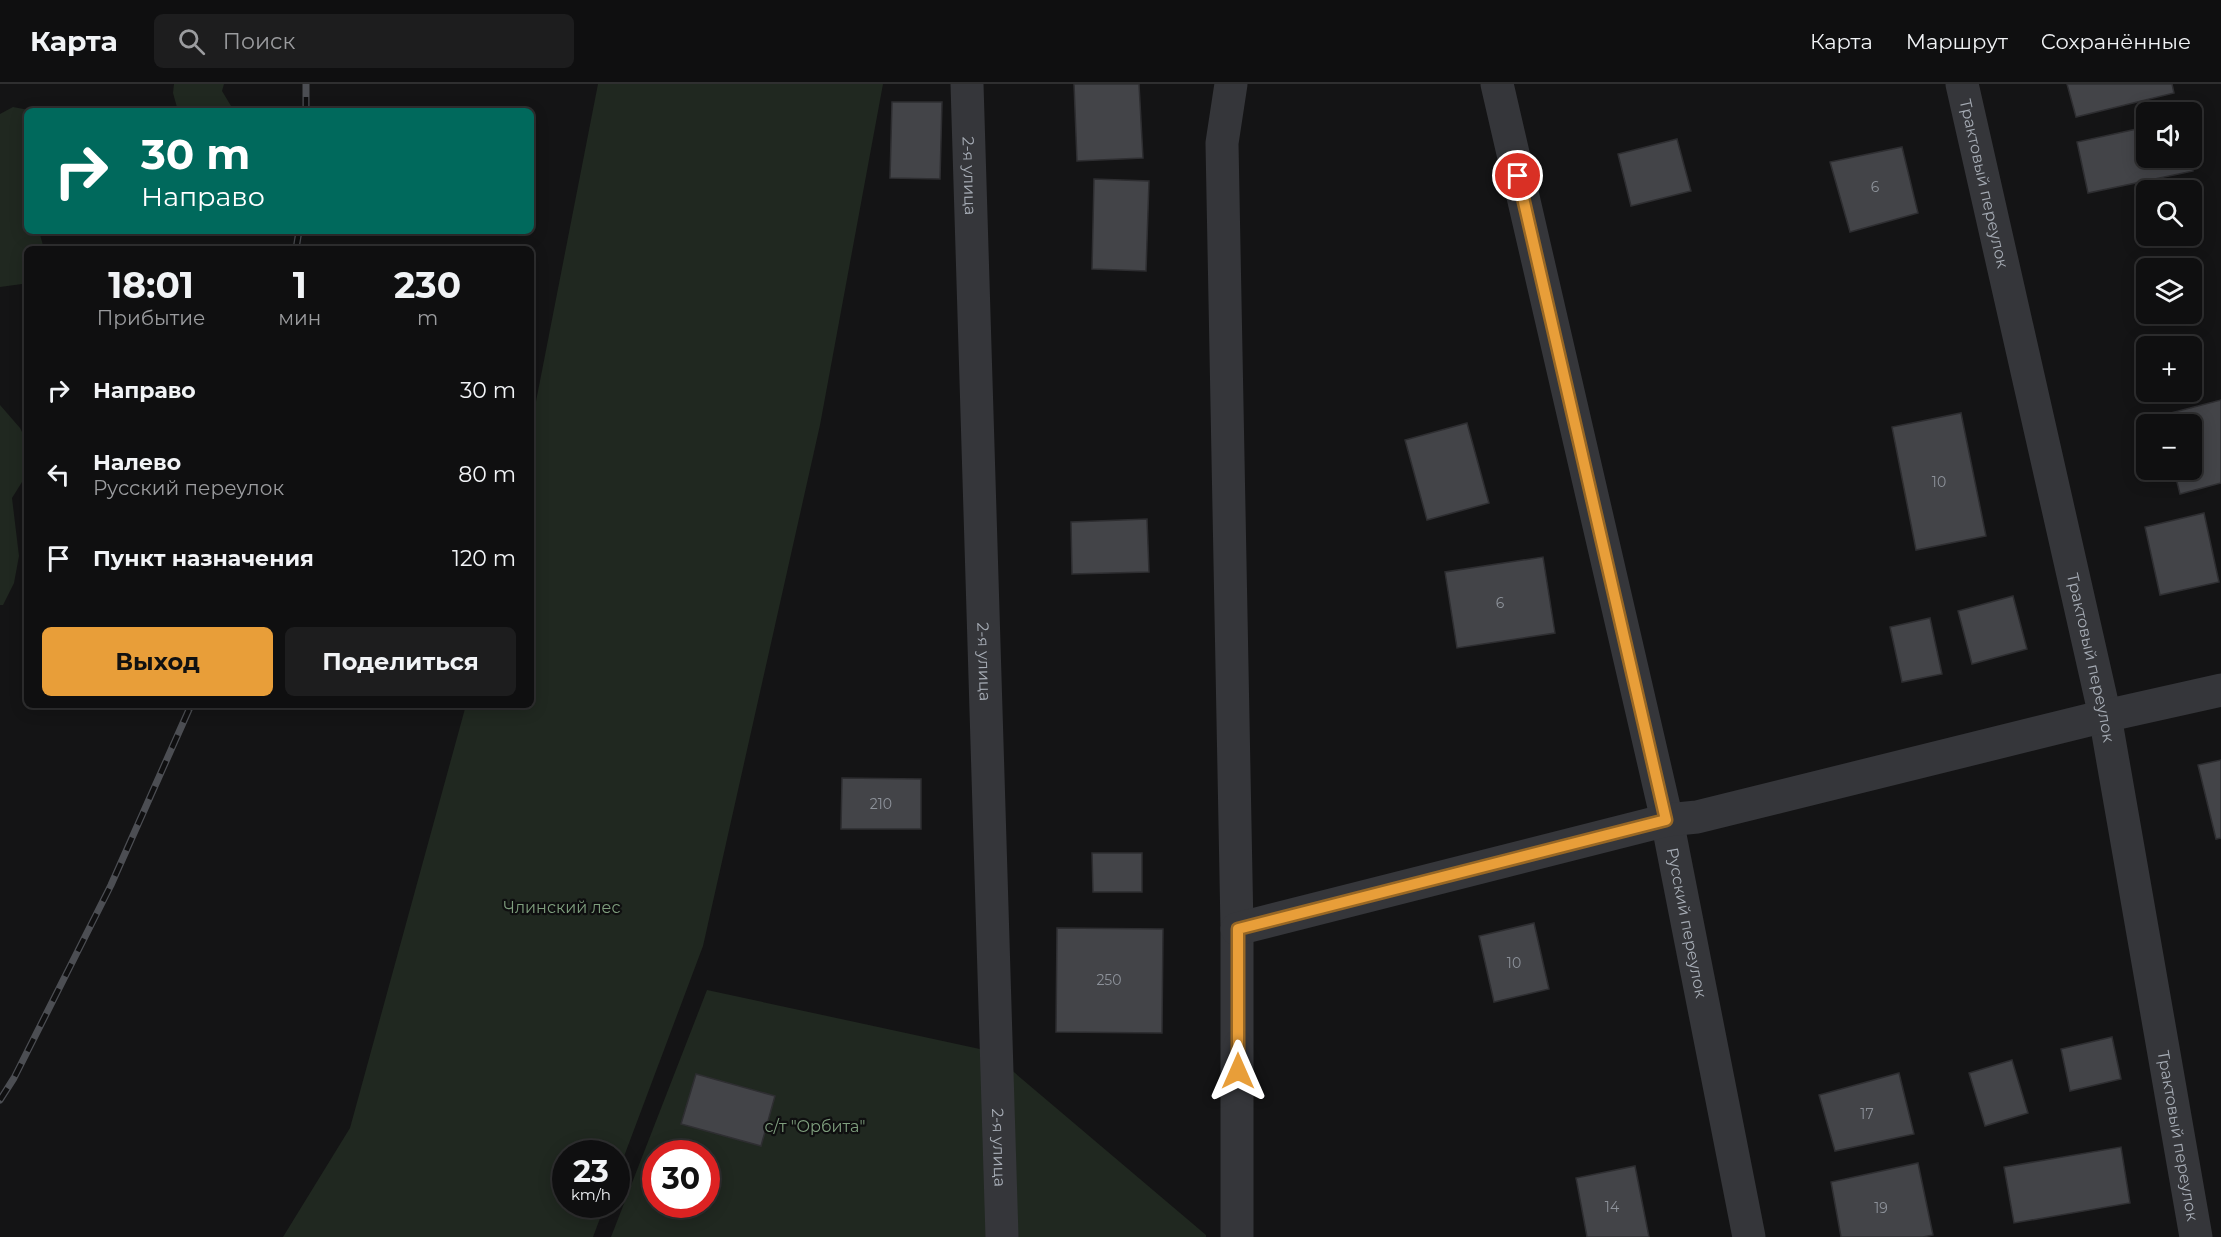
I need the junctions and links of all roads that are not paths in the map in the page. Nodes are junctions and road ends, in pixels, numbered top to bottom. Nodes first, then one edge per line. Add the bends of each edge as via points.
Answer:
1 (967, 84) edge
2 (1232, 84) edge
3 (1497, 84) edge
4 (1962, 84) edge
5 (2221, 690) edge
6 (2104, 716) junction
7 (1666, 820) junction
8 (1238, 929) junction
9 (1002, 1237) edge
10 (1238, 1237) edge
11 (1749, 1237) edge
12 (2196, 1237) edge

1 - 9 street, 2-я улица
2 - 8 street via 1222,143
3 - 7 street, Русский переулок
4 - 6 street, Трактовый переулок
5 - 6 street
6 - 7 street via 1697,817
6 - 12 street, Трактовый переулок
7 - 8 street
7 - 11 street, Русский переулок
8 - 10 street

